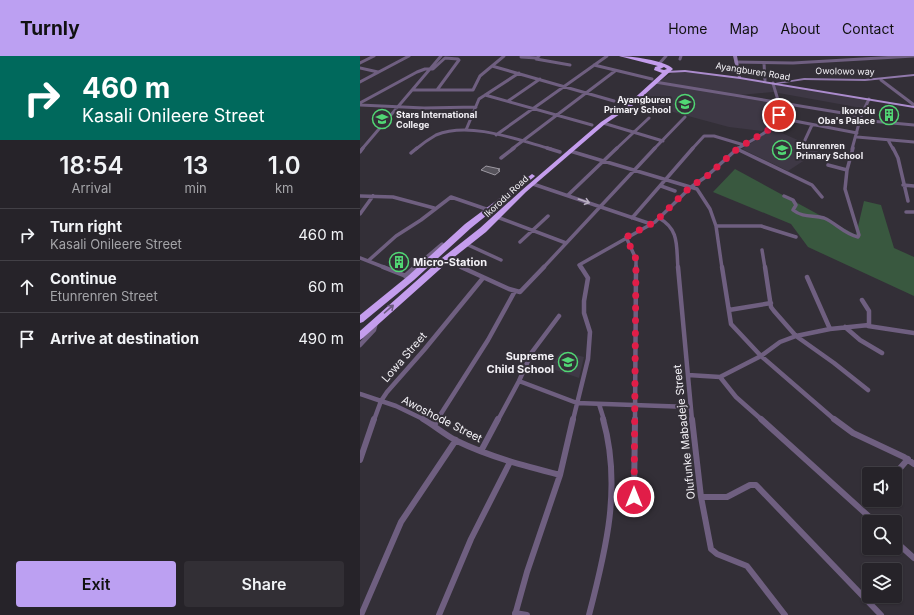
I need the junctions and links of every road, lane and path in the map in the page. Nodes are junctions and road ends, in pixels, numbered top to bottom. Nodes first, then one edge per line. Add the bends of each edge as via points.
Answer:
1 (374, 56) edge
2 (409, 56) edge
3 (441, 56) edge
4 (504, 56) edge
5 (607, 56) edge
6 (616, 56) edge
7 (621, 56) edge
8 (666, 56) edge
9 (735, 56) edge
10 (914, 56) edge
11 (521, 57) dead end
12 (538, 57) edge
13 (902, 57) edge
14 (736, 62) junction
15 (360, 63) edge
16 (764, 63) junction
17 (570, 65) dead end
18 (594, 65) junction
19 (492, 66) junction
20 (360, 68) edge
21 (661, 68) junction
22 (431, 69) junction
23 (685, 70) junction
24 (615, 71) junction
25 (378, 72) junction
26 (430, 73) dead end
27 (519, 73) junction
28 (914, 75) edge
29 (740, 77) junction
30 (540, 79) junction
31 (881, 80) junction
32 (653, 81) junction
33 (765, 81) junction
34 (360, 82) edge
35 (775, 83) junction
36 (564, 86) junction
37 (412, 90) junction
38 (437, 90) junction
39 (586, 94) junction
40 (485, 95) junction
41 (869, 99) junction
42 (508, 101) junction
43 (614, 101) dead end
44 (778, 102) junction
45 (360, 104) edge
46 (914, 106) edge
47 (398, 107) junction
48 (476, 107) junction
49 (532, 108) junction
50 (556, 115) junction
51 (685, 117) dead end
52 (649, 118) dead end
53 (779, 118) junction
54 (861, 118) junction
55 (603, 123) junction
56 (592, 125) junction
57 (812, 125) junction
58 (914, 125) edge
59 (466, 130) junction
60 (635, 133) junction
61 (496, 135) junction
62 (857, 135) junction
63 (805, 140) dead end
64 (888, 140) junction
65 (663, 141) junction
66 (522, 142) junction
67 (914, 142) edge
68 (744, 145) junction
69 (737, 149) junction
70 (570, 151) junction
71 (360, 152) edge
72 (411, 152) dead end
73 (560, 152) junction
74 (501, 158) dead end
75 (604, 162) junction
76 (828, 165) dead end
77 (847, 170) junction
78 (634, 171) junction
79 (666, 180) junction
80 (533, 184) junction
81 (904, 185) junction
82 (661, 186) junction
83 (914, 186) edge
84 (690, 187) junction
85 (675, 191) dead end
86 (568, 195) junction
87 (360, 196) edge
88 (373, 196) junction
89 (784, 196) dead end
90 (822, 197) dead end
91 (908, 201) dead end
92 (600, 206) junction
93 (434, 208) junction
94 (489, 210) junction
95 (906, 212) dead end
96 (914, 212) edge
97 (360, 214) edge
98 (548, 216) dead end
99 (497, 217) junction
100 (632, 218) junction
101 (659, 218) junction
102 (651, 224) junction
103 (468, 226) junction
104 (716, 226) junction
105 (483, 230) junction
106 (533, 230) junction
107 (626, 237) junction
108 (796, 237) dead end
109 (520, 242) dead end
110 (566, 243) junction
111 (442, 244) dead end
112 (466, 244) junction
113 (762, 250) dead end
114 (360, 258) edge
115 (445, 260) junction
116 (501, 260) dead end
117 (368, 261) junction
118 (408, 277) junction
119 (807, 277) dead end
120 (483, 278) junction
121 (515, 291) junction
122 (862, 300) dead end
123 (771, 303) junction
124 (730, 310) junction
125 (559, 316) dead end
126 (360, 320) edge
127 (376, 320) junction
128 (866, 326) junction
129 (845, 327) junction
130 (830, 329) junction
131 (914, 333) edge
132 (360, 336) edge
133 (796, 336) junction
134 (360, 345) edge
135 (882, 353) dead end
136 (761, 356) junction
137 (688, 375) junction
138 (720, 377) junction
139 (519, 381) junction
140 (868, 390) dead end
141 (360, 394) edge
142 (381, 401) junction
143 (577, 403) junction
144 (599, 404) junction
145 (634, 405) junction
146 (690, 407) junction
147 (434, 425) junction
148 (456, 440) junction
149 (481, 451) junction
150 (908, 459) junction
151 (360, 460) edge
152 (510, 462) junction
153 (914, 464) edge
154 (901, 467) edge
155 (560, 475) junction
156 (634, 497) dead end
157 (701, 497) junction
158 (867, 515) edge
159 (902, 547) edge
160 (914, 558) edge
161 (515, 614) edge
162 (361, 615) edge
163 (440, 615) edge
164 (527, 615) edge
165 (589, 615) edge
166 (785, 615) edge
167 (881, 615) edge

1 - 15 street
2 - 25 street
3 - 22 street
4 - 19 street
5 - 18 street
6 - 21 highway
7 - 21 highway
8 - 21 street
9 - 14 street
10 - 13 street
11 - 12 street
12 - 17 street via 549,62
13 - 16 street via 841,62
14 - 16 street
14 - 29 street
16 - 33 street
18 - 24 street
18 - 36 street
19 - 27 street
19 - 38 street via 480,76 473,90
20 - 25 street
21 - 23 main road
21 - 32 highway, Ikorodu Road
22 - 26 street
22 - 37 street
22 - 38 street via 445,58 459,60
22 - 45 street via 416,72
23 - 29 main road, Ayangburen Road
23 - 35 main road, Ayangburen Road
24 - 32 street
24 - 39 street
25 - 34 street
27 - 30 street
27 - 40 street
28 - 31 street, Owolowo way
29 - 33 main road, Ayangburen Road
30 - 36 street
30 - 42 street
31 - 35 street, Owolowo way via 804,79
31 - 46 street
32 - 44 street via 728,96
32 - 55 highway, Ikorodu Road via 630,104
32 - 56 highway, Ikorodu Road via 619,108
33 - 35 main road, Ayangburen Road
35 - 41 main road, Ayangburen Road
35 - 44 street
36 - 39 street
36 - 49 street
37 - 38 street
37 - 47 street
39 - 43 street
39 - 50 street
40 - 42 street
40 - 48 street via 477,102
41 - 46 main road, Ayangburen Road
41 - 54 street
42 - 49 street
44 - 53 street
44 - 54 street
45 - 47 street
47 - 48 street
47 - 71 street
48 - 59 street
49 - 50 street
49 - 61 street
50 - 56 street
50 - 66 street
51 - 65 street
52 - 60 street
53 - 57 street
53 - 68 street via 766,132
54 - 58 street
54 - 62 street
55 - 60 street
55 - 70 highway, Ikorodu Road
56 - 73 highway, Ikorodu Road
57 - 62 street
57 - 63 street
59 - 61 street
59 - 72 street via 437,135
60 - 65 street
60 - 75 street
61 - 66 street
62 - 64 street
62 - 77 street
64 - 67 street
64 - 81 street via 898,158
65 - 78 street
66 - 73 street
66 - 74 street
68 - 69 street
68 - 79 street via 706,135
69 - 84 street via 707,176
69 - 90 street via 812,185
70 - 75 street
70 - 80 highway, Ikorodu Road
73 - 94 highway, Ikorodu Road
75 - 78 street
75 - 86 street
76 - 77 street
77 - 89 street via 845,189 858,237 823,218 801,215 793,210 796,205 793,200
78 - 79 street
78 - 92 street
79 - 82 street
79 - 84 street
80 - 86 street
80 - 99 highway, Ikorodu Road
81 - 83 street
81 - 91 street
82 - 85 street
82 - 100 street
84 - 101 street
84 - 104 street via 702,196
86 -> 92 street
87 - 88 street
88 - 93 street via 394,197
88 - 97 street
92 - 100 street
92 - 110 street
93 - 94 street via 453,196
93 - 117 street
94 - 103 highway, Ikorodu Road
95 - 96 street
98 - 106 street
99 - 105 highway, Ikorodu Road
99 - 106 street
100 - 102 street
101 - 102 street
101 - 137 street, Olufunke Mabadeje Street via 675,233
102 - 107 street
103 - 105 highway via 467,231 471,233
103 - 118 highway, Ikorodu Road
104 - 108 street via 761,226
104 - 124 street
105 - 112 highway, Ikorodu Road
106 - 109 street
106 - 110 street
107 - 143 street via 579,265 588,278 584,313 590,332 590,342
107 - 145 street via 636,259
110 - 121 street via 523,290
111 - 118 street
112 - 115 highway, Ikorodu Road
112 - 116 street
113 - 123 street
114 - 117 street
115 - 120 street
127 -> 115 highway, Ikorodu Road
117 - 118 street
118 - 126 highway, Ikorodu Road
119 - 130 street
120 - 121 street
120 - 142 street, Lowa Street
121 - 147 street via 488,340
122 - 128 street via 869,307 870,323
123 - 124 street
123 - 133 street via 774,311
124 - 136 street via 734,327
125 - 139 street via 532,352
127 - 132 highway, Ikorodu Road
127 - 134 street via 374,330
128 - 129 street
128 - 131 street
129 - 130 street
129 - 135 street via 860,340
130 - 133 street
133 - 136 street via 780,342
133 - 140 street
136 - 138 street
136 - 150 street via 841,426
137 - 138 street
137 - 146 street, Olufunke Mabadeje Street
138 - 158 street via 736,397
139 - 143 street
139 - 149 street
141 - 142 street, Awoshode Street
142 - 147 street, Awoshode Street
142 - 151 street, Lowa Street
143 - 144 street
143 - 155 street
144 - 145 street
144 - 165 street via 606,427 611,465 611,512 605,554
145 - 146 street
145 - 156 street
146 - 157 street, Olufunke Mabadeje Street
147 - 148 street, Awoshode Street
148 - 149 street, Awoshode Street
148 - 162 street via 401,522
149 - 152 street, Awoshode Street
150 - 153 street
150 - 154 street
152 - 155 street, Awoshode Street
152 - 163 street via 471,539
155 - 161 street
157 - 166 street, Olufunke Mabadeje Street via 711,549 747,566
157 - 167 street via 721,498 752,484 756,485
159 - 160 street
161 - 164 street

